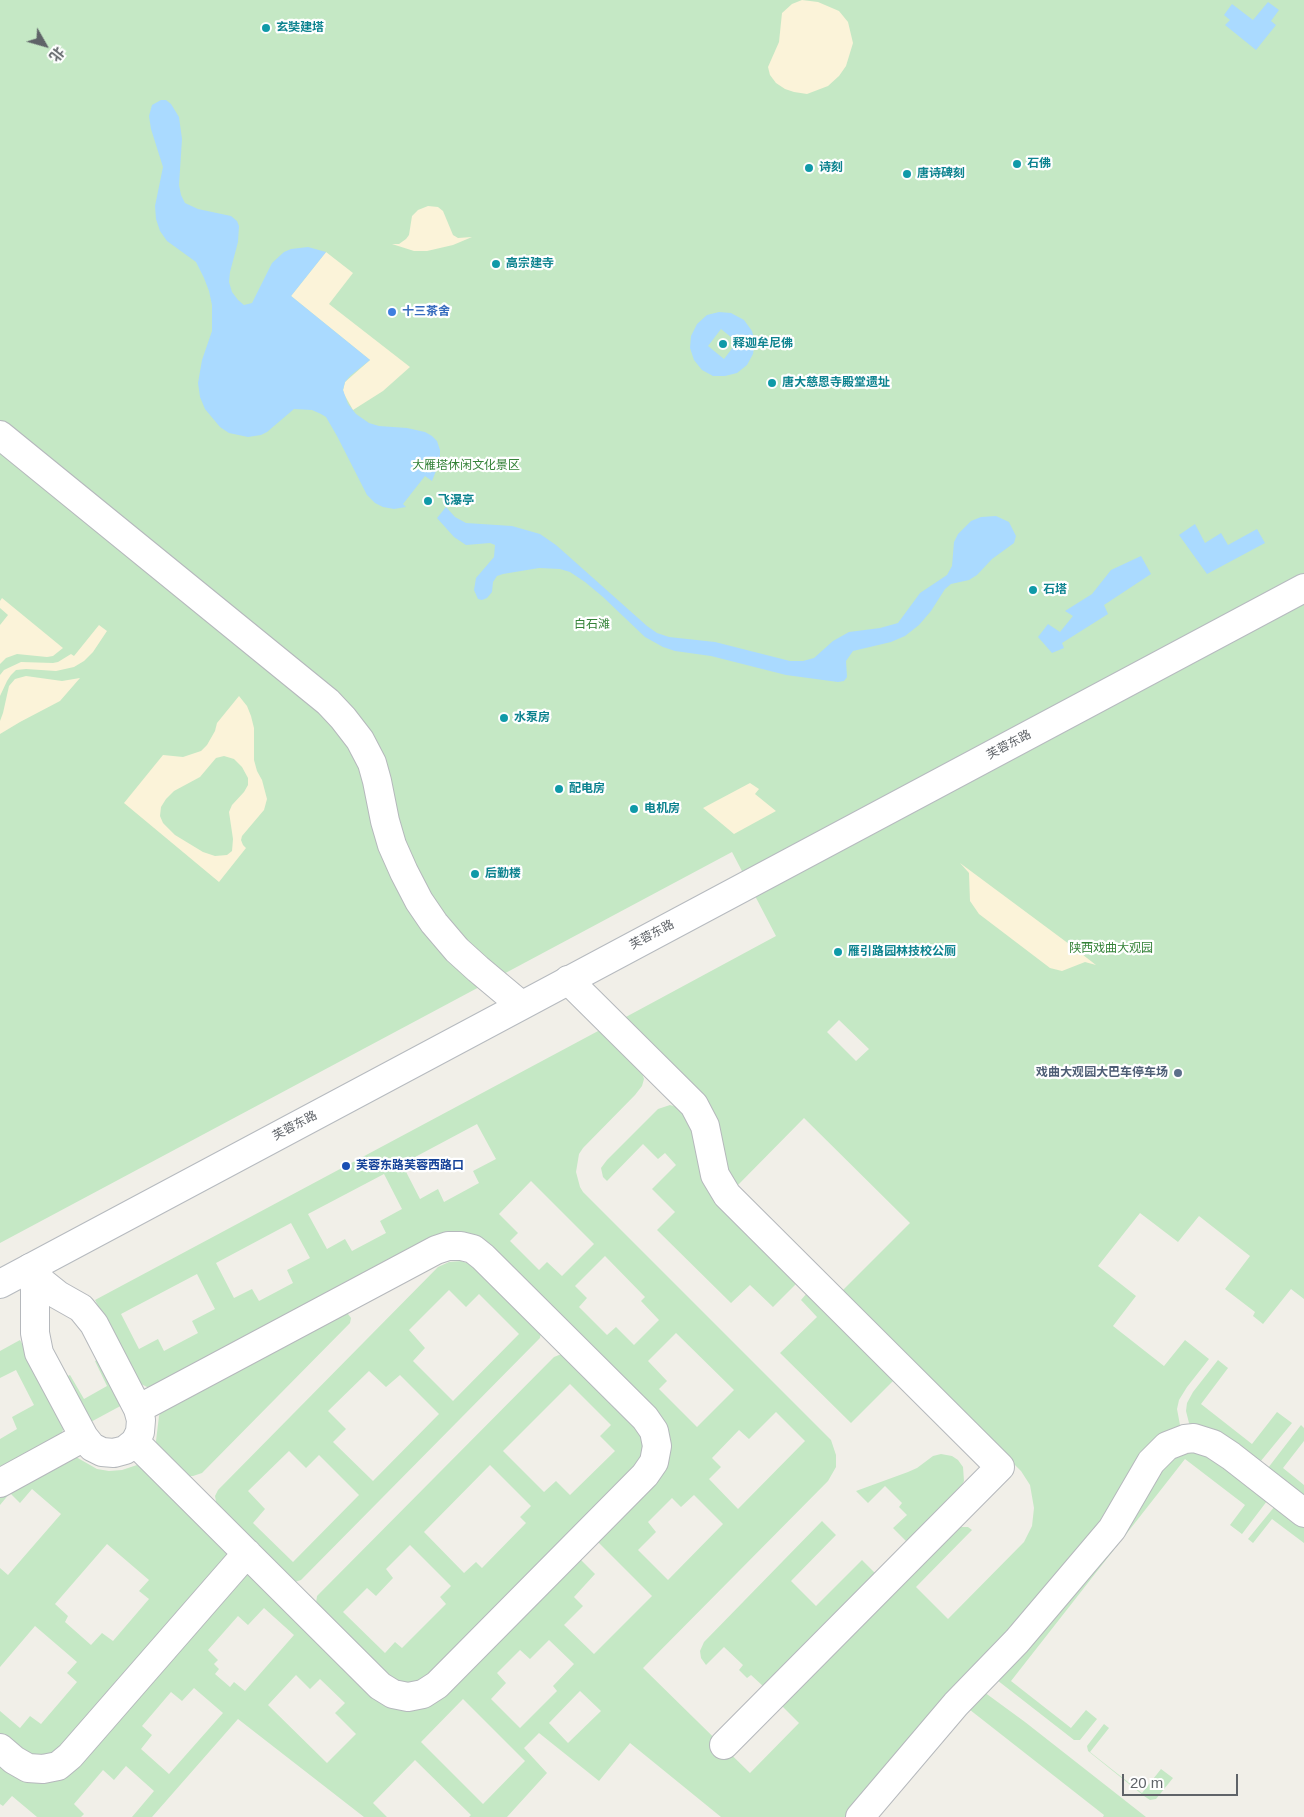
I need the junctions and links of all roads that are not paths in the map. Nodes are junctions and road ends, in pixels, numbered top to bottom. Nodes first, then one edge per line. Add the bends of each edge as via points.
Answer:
1 (0, 435) edge
2 (1304, 588) edge
3 (568, 980) junction
4 (522, 1005) junction
5 (30, 1268) junction
6 (0, 1284) edge
7 (138, 1409) junction
8 (84, 1437) junction
9 (135, 1442) junction
10 (0, 1482) edge
11 (1304, 1513) edge
12 (247, 1553) junction
13 (724, 1745) dead end
14 (0, 1748) edge
15 (860, 1817) edge

1 - 4 street via 343,718 372,763 392,845 419,901 457,950
2 - 3 street, 芙蓉东路
3 - 4 street, 芙蓉东路
3 - 13 street via 694,1105 706,1126 715,1175 727,1195 1000,1466
4 - 5 street, 芙蓉东路
5 - 6 street, 芙蓉东路
5 - 7 street via 58,1295 81,1308 94,1324
5 - 8 street via 35,1288 35,1333 40,1353
7 - 9 street via 140,1432
7 - 12 street via 436,1250 461,1246 473,1249 483,1257 645,1418 654,1431 657,1446 654,1462 645,1475 436,1685 423,1694 408,1697 393,1694 380,1686
8 - 9 street via 92,1447 102,1452 125,1450
8 - 10 street
9 - 12 street
11 - 15 street via 1212,1444 1194,1438 1167,1446 1150,1462 1112,1528 1017,1641 956,1704
12 - 14 street via 58,1766 28,1768

